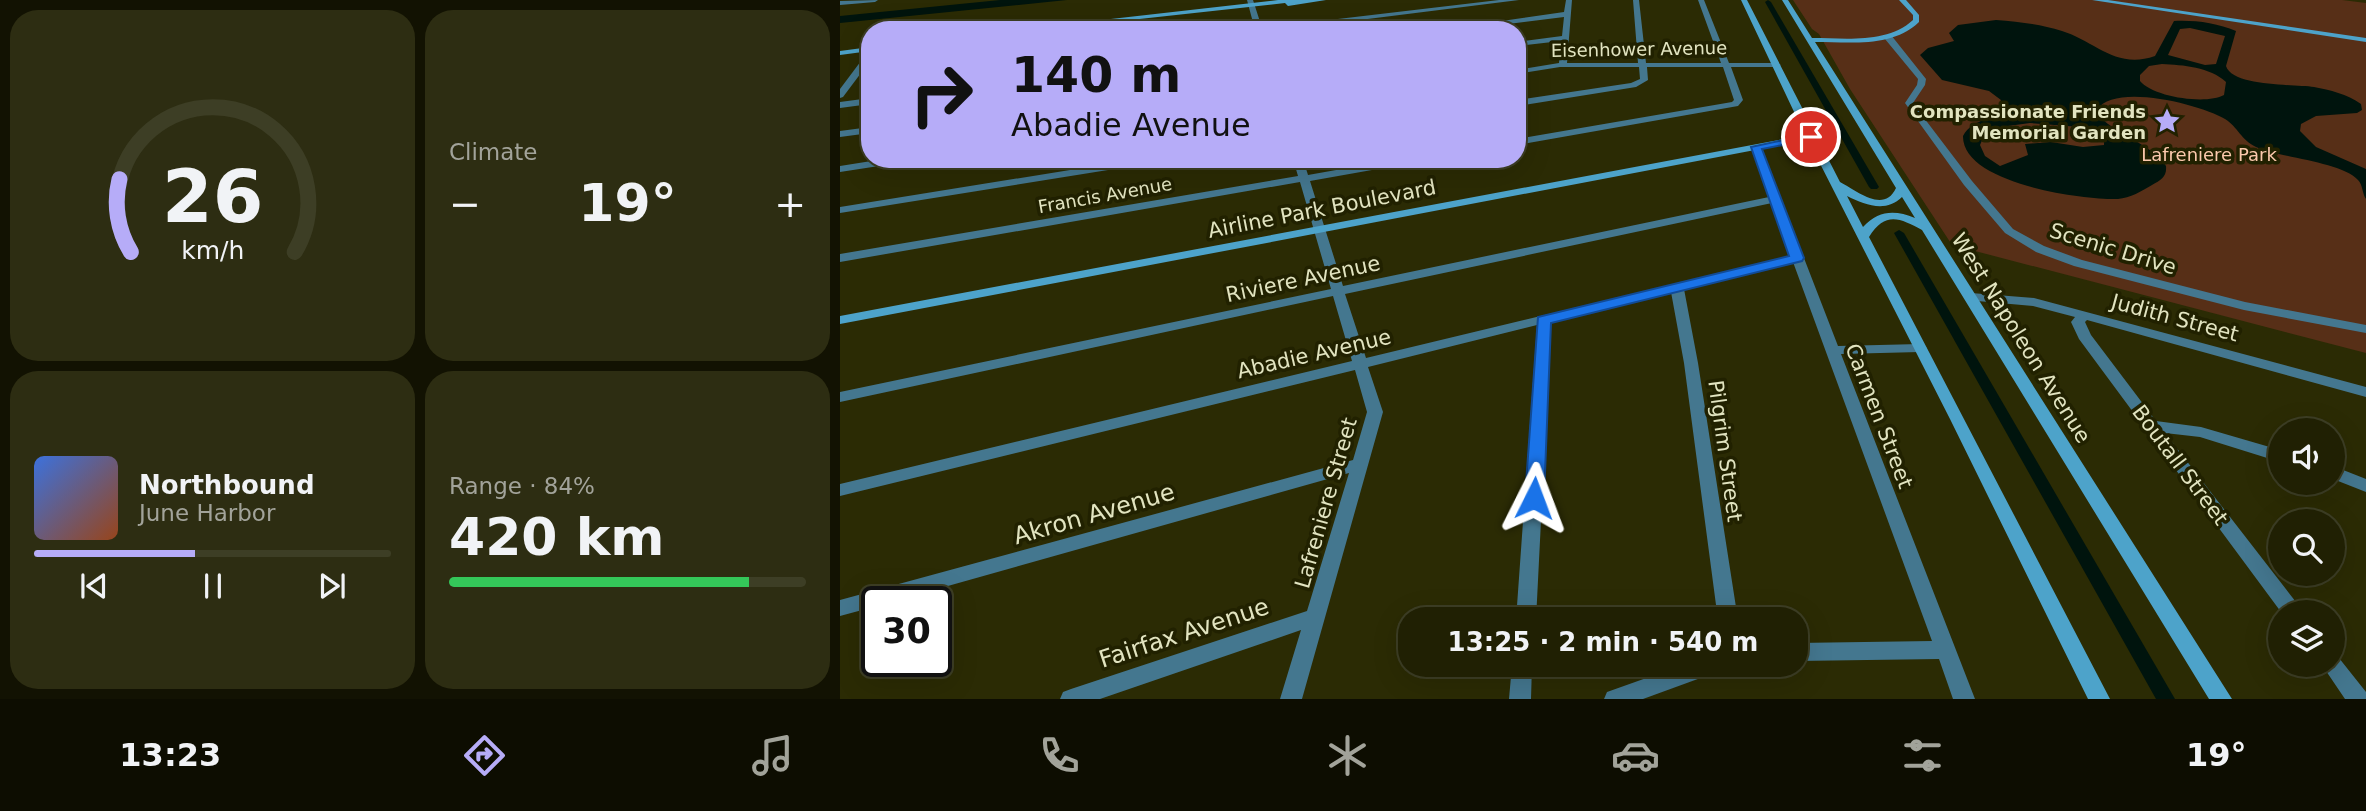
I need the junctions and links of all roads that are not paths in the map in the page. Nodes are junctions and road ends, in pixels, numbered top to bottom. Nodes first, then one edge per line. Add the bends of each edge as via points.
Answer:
1 (875, 0) edge
2 (1297, 0) edge
3 (1324, 0) edge
4 (1516, 0) edge
5 (1569, 0) edge
6 (1636, 0) edge
7 (1701, 0) edge
8 (1902, 0) edge
9 (2095, 0) edge
10 (2115, 0) edge
11 (1746, 1) edge
12 (1784, 1) edge
13 (840, 3) edge
14 (1252, 4) edge
15 (1568, 14) junction
16 (1098, 21) edge
17 (1120, 21) edge
18 (1257, 21) edge
19 (1336, 21) edge
20 (1513, 21) edge
21 (1888, 37) junction
22 (1566, 38) junction
23 (2366, 39) edge
24 (1810, 40) junction
25 (1526, 43) edge
26 (861, 49) edge
27 (840, 51) edge
28 (1560, 65) junction
29 (1726, 65) junction
30 (1777, 65) junction
31 (1643, 66) junction
32 (861, 67) edge
33 (1526, 71) edge
34 (861, 76) edge
35 (853, 77) junction
36 (840, 78) edge
37 (840, 94) edge
38 (861, 102) edge
39 (1526, 102) edge
40 (840, 105) edge
41 (861, 131) edge
42 (840, 134) edge
43 (1811, 137) junction
44 (1526, 140) edge
45 (1756, 147) junction
46 (861, 166) edge
47 (1102, 168) edge
48 (1301, 168) edge
49 (1366, 168) edge
50 (840, 169) edge
51 (1304, 179) junction
52 (1834, 181) junction
53 (1902, 187) junction
54 (1774, 199) junction
55 (840, 210) edge
56 (1321, 229) junction
57 (1928, 229) junction
58 (1862, 238) junction
59 (840, 258) edge
60 (1797, 258) junction
61 (1676, 288) junction
62 (1339, 291) junction
63 (1971, 297) junction
64 (2084, 314) junction
65 (840, 320) edge
66 (1544, 320) junction
67 (2366, 329) edge
68 (1920, 348) junction
69 (1831, 350) junction
70 (1362, 364) junction
71 (2366, 392) edge
72 (840, 397) edge
73 (2149, 425) junction
74 (2268, 452) edge
75 (1360, 464) junction
76 (2345, 477) edge
77 (2366, 486) edge
78 (840, 490) edge
79 (2283, 600) edge
80 (1527, 607) edge
81 (1726, 607) edge
82 (840, 608) edge
83 (1315, 617) junction
84 (1946, 650) junction
85 (1808, 652) edge
86 (1521, 677) edge
87 (1676, 677) edge
88 (2341, 677) edge
89 (1070, 699) edge
90 (1291, 699) edge
91 (1520, 699) edge
92 (1615, 699) edge
93 (1964, 699) edge
94 (2099, 699) edge
95 (2221, 699) edge
96 (2358, 699) edge

1 - 13 street
2 - 14 main road
3 - 14 main road
4 - 19 street
5 - 15 street
6 - 31 street
7 - 29 street
8 - 21 main road via 1917,21 1905,32
9 - 23 main road
10 - 23 main road
11 - 30 main road
12 - 24 main road, West Napoleon Avenue
14 - 16 main road
14 - 17 main road
14 - 18 street
15 - 20 street
15 - 22 street
21 - 24 main road
21 - 67 street, Scenic Drive via 1922,79 1909,103 1914,111 1968,183 2020,238 2115,273 2244,306
22 - 25 street
22 - 28 street
24 - 53 main road, West Napoleon Avenue
26 - 27 main road
28 - 31 street, Eisenhower Avenue
28 - 33 street, Eisenhower Avenue
29 - 30 street, Eisenhower Avenue
29 - 31 street, Eisenhower Avenue
29 - 44 street via 1738,100 1735,105
30 - 43 main road
31 - 39 street via 1644,80 1637,84
32 - 35 street
34 - 35 street
35 - 36 street
35 - 37 street
38 - 40 street
41 - 42 street
43 - 45 main road, Airline Park Boulevard
43 - 52 main road
45 - 54 street, Carmen Street
45 - 56 main road, Airline Park Boulevard
46 - 50 street
47 - 55 street
48 - 51 street, Lafreniere Street
49 - 51 street, Francis Avenue
51 - 56 street, Lafreniere Street
51 - 59 street, Francis Avenue
52 - 53 main road via 1851,196 1875,204 1895,202
52 - 58 main road
53 - 57 main road, West Napoleon Avenue
54 - 60 street, Carmen Street
54 - 62 street, Riviere Avenue
56 - 62 street, Lafreniere Street
56 - 65 main road, Airline Park Boulevard
57 - 58 main road via 1911,220 1883,215 1870,223
57 - 63 main road, West Napoleon Avenue
58 - 68 main road
60 - 61 street, Abadie Avenue
60 - 69 street, Carmen Street
61 - 66 street, Abadie Avenue
61 - 81 street, Pilgrim Street
62 - 70 street, Lafreniere Street
62 - 72 street, Riviere Avenue
63 - 64 street, Judith Street via 2018,299
63 - 95 main road, West Napoleon Avenue
64 - 71 street, Judith Street
64 - 73 street, Boutall Street via 2078,322 2084,336
66 - 70 street, Abadie Avenue
66 - 80 street
68 - 69 street
68 - 94 main road
69 - 84 street, Carmen Street
70 - 75 street, Lafreniere Street via 1375,412
70 - 78 street, Abadie Avenue
73 - 74 street via 2201,432
73 - 79 street, Boutall Street
75 - 82 street, Akron Avenue
75 - 83 street, Lafreniere Street
76 - 77 street
83 - 89 street, Fairfax Avenue
83 - 90 street, Lafreniere Street
84 - 85 street
84 - 93 street, Carmen Street
86 - 91 street
87 - 92 street
88 - 96 street

